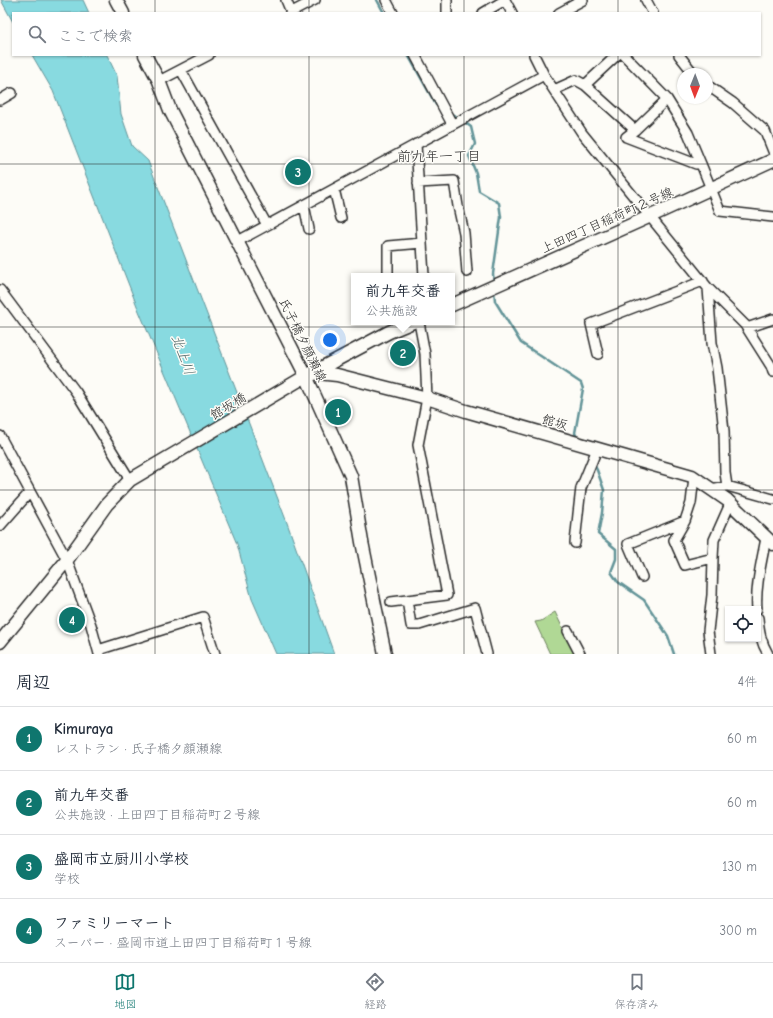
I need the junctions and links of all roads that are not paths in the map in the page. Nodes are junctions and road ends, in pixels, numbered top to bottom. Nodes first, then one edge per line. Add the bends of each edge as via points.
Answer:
1 (116, 0) edge
2 (286, 0) edge
3 (315, 0) edge
4 (386, 0) edge
5 (447, 0) edge
6 (505, 0) edge
7 (583, 0) edge
8 (646, 0) edge
9 (122, 12) edge
10 (291, 12) edge
11 (293, 12) edge
12 (392, 12) edge
13 (448, 12) edge
14 (485, 12) edge
15 (511, 12) edge
16 (561, 12) edge
17 (652, 12) edge
18 (146, 56) edge
19 (207, 56) edge
20 (416, 56) edge
21 (534, 56) edge
22 (616, 56) edge
23 (625, 56) edge
24 (680, 56) edge
25 (689, 68) edge
26 (181, 70) junction
27 (544, 75) junction
28 (159, 81) junction
29 (585, 84) junction
30 (713, 89) edge
31 (554, 90) junction
32 (12, 93) dead end
33 (667, 99) junction
34 (0, 100) edge
35 (452, 124) junction
36 (635, 130) junction
37 (416, 144) junction
38 (773, 151) edge
39 (773, 160) edge
40 (701, 164) junction
41 (418, 183) junction
42 (711, 188) junction
43 (334, 189) junction
44 (304, 205) junction
45 (651, 216) junction
46 (773, 217) edge
47 (341, 218) dead end
48 (266, 225) junction
49 (309, 229) dead end
50 (238, 241) junction
51 (422, 243) junction
52 (467, 272) dead end
53 (388, 273) edge
54 (424, 273) edge
55 (705, 284) junction
56 (0, 290) edge
57 (455, 304) edge
58 (773, 318) edge
59 (420, 325) edge
60 (389, 327) edge
61 (747, 328) junction
62 (598, 354) dead end
63 (773, 372) edge
64 (306, 376) junction
65 (427, 398) junction
66 (0, 436) edge
67 (593, 448) junction
68 (3, 449) edge
69 (694, 477) junction
70 (130, 480) junction
71 (727, 486) junction
72 (711, 489) junction
73 (30, 492) junction
74 (773, 499) edge
75 (730, 504) junction
76 (685, 521) junction
77 (0, 526) edge
78 (769, 541) edge
79 (575, 543) dead end
80 (713, 558) junction
81 (67, 560) junction
82 (642, 577) dead end
83 (407, 600) junction
84 (391, 602) dead end
85 (757, 606) edge
86 (568, 630) dead end
87 (761, 635) edge
88 (0, 642) edge
89 (98, 652) edge
90 (214, 654) edge
91 (385, 654) edge
92 (487, 654) edge
93 (580, 654) edge
94 (710, 654) edge
95 (768, 654) edge

1 - 9 main road
2 - 10 street
3 - 11 street
4 - 12 street
5 - 13 street
6 - 14 street
6 - 15 street
7 - 16 street
8 - 17 street
18 - 28 main road, 氏子橋夕顔瀬線
19 - 26 street
20 - 35 street
21 - 27 street
22 - 29 street
23 - 33 street
24 - 25 street
26 - 28 street
26 - 48 street
27 - 31 street
27 - 35 street
28 - 50 main road, 氏子橋夕顔瀬線 via 170,110
29 - 31 street via 576,80
29 - 36 street
30 - 38 street via 733,102 765,131
31 - 45 street via 582,133
32 - 34 street
33 - 36 street
33 - 40 street via 688,133
35 - 37 street
36 - 40 street via 626,137
37 - 41 street
37 - 43 street
39 - 42 main road, 上田四丁目稲荷町２号線
40 - 42 street
41 - 51 street
41 - 52 street via 454,181 464,233
42 - 45 main road, 上田四丁目稲荷町２号線
42 - 46 street via 720,211
43 - 44 street
43 - 47 street
44 - 48 street
44 - 49 street
45 - 55 street
45 - 57 main road, 上田四丁目稲荷町２号線
48 - 50 street
50 - 64 main road, 氏子橋夕顔瀬線
51 - 53 street via 388,246
51 - 54 street
55 - 61 street
55 - 62 street via 592,324
55 - 71 street via 724,431
56 - 70 street via 76,392
58 - 61 street
59 - 65 street via 426,354
60 - 64 main road
61 - 63 street
64 - 65 main road, 館坂 via 318,373 337,375
64 - 70 main road, 館坂橋
64 - 91 main road, 氏子橋夕顔瀬線 via 351,476
65 - 67 main road, 館坂
65 - 83 street via 418,445 447,595
66 - 68 street
67 - 69 main road, 館坂
67 - 79 street via 581,488
68 - 73 street
69 - 72 main road, 館坂
69 - 76 street via 691,502
70 - 81 main road, 館坂橋 via 107,504
71 - 72 street
71 - 74 street
72 - 75 main road, 館坂
73 - 77 street
73 - 81 street
75 - 78 main road, 館坂
75 - 80 street via 714,540
76 - 80 street via 674,540 685,565
76 - 82 street via 628,544
78 - 85 street via 760,572
80 - 94 street via 708,631
81 - 88 main road, 館坂橋
81 - 89 street
83 - 84 street
83 - 92 street via 411,624 419,625 475,608
86 - 93 street
87 - 95 street
89 - 90 street via 203,617

